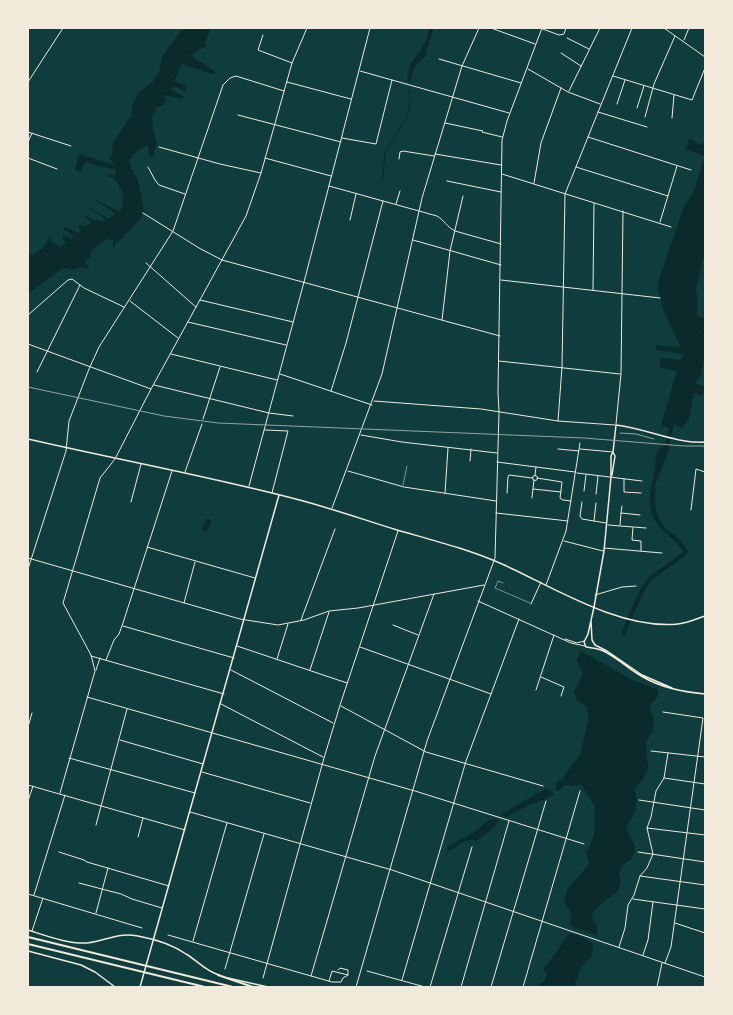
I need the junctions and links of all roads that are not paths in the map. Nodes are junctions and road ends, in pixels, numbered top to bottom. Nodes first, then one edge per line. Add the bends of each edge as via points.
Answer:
1 (63, 28) edge
2 (307, 28) edge
3 (370, 28) edge
4 (479, 28) edge
5 (490, 28) edge
6 (541, 28) edge
7 (566, 28) edge
8 (600, 28) edge
9 (632, 28) edge
10 (664, 28) edge
11 (689, 28) edge
12 (263, 35) dead end
13 (675, 36) junction
14 (567, 38) dead end
15 (684, 42) junction
16 (536, 44) junction
17 (590, 50) junction
18 (561, 53) dead end
19 (705, 57) edge
20 (439, 59) dead end
21 (292, 63) junction
22 (462, 66) junction
23 (581, 67) junction
24 (526, 68) junction
25 (705, 68) edge
26 (359, 70) junction
27 (612, 76) junction
28 (625, 79) junction
29 (392, 80) junction
30 (28, 82) edge
31 (287, 82) junction
32 (521, 83) junction
33 (644, 85) junction
34 (561, 88) junction
35 (654, 88) junction
36 (284, 91) junction
37 (568, 92) junction
38 (675, 94) junction
39 (453, 97) junction
40 (352, 99) junction
41 (617, 104) dead end
42 (601, 105) junction
43 (637, 108) dead end
44 (598, 112) junction
45 (510, 113) junction
46 (238, 115) dead end
47 (645, 117) dead end
48 (672, 118) dead end
49 (445, 123) junction
50 (274, 125) junction
51 (647, 127) dead end
52 (28, 132) edge
53 (32, 133) junction
54 (503, 137) junction
55 (588, 137) junction
56 (342, 138) junction
57 (28, 142) edge
58 (341, 142) junction
59 (70, 146) dead end
60 (159, 147) dead end
61 (435, 155) junction
62 (28, 158) edge
63 (199, 158) junction
64 (265, 158) junction
65 (399, 159) dead end
66 (502, 166) junction
67 (677, 166) junction
68 (148, 167) dead end
69 (576, 168) junction
70 (57, 169) dead end
71 (691, 170) dead end
72 (261, 173) junction
73 (502, 174) junction
74 (332, 176) junction
75 (447, 181) dead end
76 (534, 184) junction
77 (329, 186) junction
78 (400, 191) dead end
79 (502, 192) junction
80 (186, 194) junction
81 (356, 194) junction
82 (565, 194) junction
83 (463, 196) dead end
84 (668, 196) junction
85 (383, 201) junction
86 (594, 202) junction
87 (396, 205) junction
88 (419, 211) junction
89 (623, 211) junction
90 (143, 213) dead end
91 (350, 220) dead end
92 (660, 223) junction
93 (671, 227) dead end
94 (174, 231) junction
95 (455, 231) junction
96 (412, 240) junction
97 (501, 244) junction
98 (450, 251) junction
99 (222, 260) junction
100 (146, 263) dead end
101 (501, 265) junction
102 (150, 268) junction
103 (501, 280) junction
104 (304, 282) junction
105 (80, 285) junction
106 (564, 287) junction
107 (593, 290) junction
108 (621, 294) junction
109 (358, 297) junction
110 (660, 298) dead end
111 (129, 300) junction
112 (200, 300) junction
113 (125, 307) junction
114 (196, 307) junction
115 (397, 308) junction
116 (28, 315) edge
117 (442, 320) junction
118 (188, 322) junction
119 (293, 322) junction
120 (500, 336) junction
121 (179, 338) junction
122 (28, 344) edge
123 (287, 345) junction
124 (48, 351) junction
125 (170, 354) junction
126 (499, 360) junction
127 (220, 366) junction
128 (90, 367) junction
129 (562, 368) junction
130 (37, 372) dead end
131 (279, 374) junction
132 (621, 374) junction
133 (278, 380) junction
134 (153, 384) junction
135 (150, 389) junction
136 (331, 391) junction
137 (209, 398) junction
138 (374, 401) junction
139 (372, 405) junction
140 (499, 412) junction
141 (269, 413) junction
142 (294, 416) dead end
143 (203, 419) dead end
144 (558, 421) junction
145 (202, 424) dead end
146 (616, 425) junction
147 (264, 430) junction
148 (360, 435) junction
149 (28, 439) edge
150 (705, 442) edge
151 (580, 443) dead end
152 (448, 447) junction
153 (66, 448) junction
154 (471, 449) junction
155 (558, 449) dead end
156 (579, 450) junction
157 (613, 452) junction
158 (497, 453) junction
159 (115, 458) junction
160 (470, 461) dead end
161 (497, 462) junction
162 (141, 464) junction
163 (407, 466) dead end
164 (536, 467) junction
165 (172, 470) junction
166 (347, 470) junction
167 (185, 472) junction
168 (576, 472) junction
169 (705, 472) edge
170 (586, 474) junction
171 (535, 475) junction
172 (598, 476) junction
173 (611, 477) junction
174 (532, 478) junction
175 (537, 478) junction
176 (624, 479) junction
177 (534, 480) junction
178 (642, 481) dead end
179 (402, 487) junction
180 (248, 488) junction
181 (534, 489) junction
182 (561, 492) junction
183 (584, 492) dead end
184 (272, 493) junction
185 (445, 493) junction
186 (508, 493) dead end
187 (641, 493) dead end
188 (596, 494) dead end
189 (279, 495) junction
190 (532, 498) dead end
191 (496, 501) junction
192 (571, 501) junction
193 (131, 502) dead end
194 (582, 502) dead end
195 (596, 503) dead end
196 (622, 506) dead end
197 (332, 509) junction
198 (691, 510) dead end
199 (496, 513) junction
200 (621, 513) junction
201 (640, 515) dead end
202 (568, 521) junction
203 (594, 522) junction
204 (606, 524) junction
205 (620, 526) junction
206 (633, 527) junction
207 (646, 528) dead end
208 (335, 529) dead end
209 (398, 530) junction
210 (563, 541) junction
211 (147, 547) junction
212 (604, 548) junction
213 (604, 551) junction
214 (640, 551) junction
215 (662, 553) dead end
216 (28, 558) edge
217 (32, 559) junction
218 (196, 561) junction
219 (494, 561) junction
220 (28, 569) edge
221 (73, 571) junction
222 (256, 578) junction
223 (541, 582) junction
224 (503, 583) dead end
225 (546, 584) junction
226 (485, 585) junction
227 (636, 586) dead end
228 (134, 588) junction
229 (434, 594) junction
230 (595, 595) junction
231 (478, 601) junction
232 (184, 603) junction
233 (531, 604) joint
234 (373, 605) junction
235 (594, 607) junction
236 (329, 611) junction
237 (705, 616) edge
238 (519, 619) junction
239 (244, 620) junction
240 (591, 620) junction
241 (301, 621) junction
242 (288, 623) junction
243 (393, 625) dead end
244 (122, 626) junction
245 (554, 634) junction
246 (419, 635) junction
247 (564, 639) junction
248 (586, 640) junction
249 (592, 640) junction
250 (594, 643) junction
251 (237, 646) junction
252 (585, 646) junction
253 (360, 647) junction
254 (591, 647) junction
255 (91, 655) junction
256 (100, 658) junction
257 (234, 658) junction
258 (106, 660) junction
259 (277, 660) junction
260 (408, 664) junction
261 (231, 670) junction
262 (309, 670) junction
263 (95, 671) junction
264 (540, 676) junction
265 (449, 679) junction
266 (347, 683) junction
267 (672, 688) junction
268 (536, 690) dead end
269 (224, 694) junction
270 (492, 694) junction
271 (705, 694) edge
272 (561, 696) dead end
273 (87, 697) junction
274 (221, 704) junction
275 (340, 705) junction
276 (127, 709) junction
277 (663, 712) dead end
278 (32, 713) dead end
279 (334, 724) junction
280 (28, 727) edge
281 (702, 728) junction
282 (705, 728) edge
283 (384, 729) junction
284 (213, 733) junction
285 (118, 740) junction
286 (424, 751) junction
287 (651, 751) dead end
288 (668, 753) junction
289 (696, 756) junction
290 (70, 758) junction
291 (324, 758) junction
292 (705, 758) edge
293 (204, 764) junction
294 (322, 764) junction
295 (466, 764) junction
296 (110, 769) junction
297 (201, 772) junction
298 (368, 778) junction
299 (664, 778) junction
300 (694, 782) junction
301 (705, 784) edge
302 (28, 785) edge
303 (33, 786) junction
304 (543, 786) dead end
305 (413, 790) junction
306 (580, 791) dead end
307 (60, 793) junction
308 (195, 794) junction
309 (65, 795) junction
310 (28, 800) edge
311 (639, 800) dead end
312 (546, 801) dead end
313 (653, 802) junction
314 (311, 803) junction
315 (454, 803) junction
316 (101, 805) junction
317 (690, 808) junction
318 (705, 810) edge
319 (190, 812) junction
320 (143, 818) junction
321 (510, 820) junction
322 (227, 822) junction
323 (96, 825) dead end
324 (647, 828) junction
325 (538, 829) junction
326 (185, 830) junction
327 (264, 833) junction
328 (687, 833) junction
329 (705, 836) edge
330 (138, 837) dead end
331 (566, 838) junction
332 (300, 843) junction
333 (584, 844) dead end
334 (472, 847) dead end
335 (59, 852) dead end
336 (638, 852) dead end
337 (653, 854) junction
338 (345, 856) junction
339 (683, 859) junction
340 (705, 862) edge
341 (108, 868) junction
342 (390, 869) junction
343 (640, 876) junction
344 (680, 882) junction
345 (79, 883) dead end
346 (430, 883) junction
347 (705, 885) edge
348 (169, 886) junction
349 (102, 889) junction
350 (459, 892) junction
351 (28, 894) edge
352 (34, 896) junction
353 (43, 898) junction
354 (632, 899) junction
355 (486, 902) junction
356 (653, 902) junction
357 (677, 905) junction
358 (163, 908) junction
359 (705, 909) edge
360 (514, 911) junction
361 (95, 914) junction
362 (542, 921) junction
363 (675, 923) junction
364 (142, 928) dead end
365 (28, 930) edge
366 (31, 931) junction
367 (705, 933) edge
368 (168, 935) dead end
369 (28, 937) edge
370 (154, 940) junction
371 (193, 942) junction
372 (28, 944) edge
373 (618, 947) junction
374 (28, 951) edge
375 (230, 953) junction
376 (643, 956) junction
377 (662, 962) junction
378 (267, 964) junction
379 (665, 964) junction
380 (225, 969) dead end
381 (337, 971) junction
382 (367, 971) dead end
383 (218, 975) junction
384 (348, 975) junction
385 (311, 976) junction
386 (705, 977) edge
387 (263, 978) dead end
388 (402, 980) junction
389 (328, 981) junction
390 (705, 982) edge
391 (115, 987) edge
392 (140, 987) edge
393 (205, 987) edge
394 (233, 987) edge
395 (254, 987) edge
396 (268, 987) edge
397 (330, 987) edge
398 (347, 987) edge
399 (356, 987) edge
400 (425, 987) edge
401 (430, 987) edge
402 (461, 987) edge
403 (491, 987) edge
404 (523, 987) edge
405 (656, 987) edge
406 (704, 987) edge

1 - 30 street
2 - 21 street
3 - 26 street
4 - 22 street
5 - 16 street
6 - 7 street via 560,35 564,34
6 - 16 street
8 - 17 street
9 - 27 street
10 - 13 street
11 - 15 street
12 - 21 street via 258,50
13 - 15 street
13 - 35 street
14 - 17 street
15 - 19 street
16 - 24 street
17 - 23 street
18 - 23 street
20 - 22 street
21 - 31 street
22 - 32 street
22 - 39 street
23 - 37 street
24 - 32 street
24 - 34 street
25 - 38 street via 692,100
26 - 29 street
26 - 40 street
27 - 28 street
27 - 42 street
28 - 33 street
28 - 41 street
29 - 39 street
29 - 56 street via 376,144
31 - 36 street
31 - 40 street
32 - 45 street
33 - 35 street
33 - 43 street
34 - 37 street
34 - 76 street via 541,143
35 - 38 street
35 - 47 street
36 - 50 street
36 - 63 street via 236,76 230,78 223,85
37 - 42 street
38 - 48 street
39 - 45 street
39 - 49 street
40 - 56 street
42 - 44 street
44 - 51 street
44 - 55 street
45 - 54 street
46 - 50 street
49 - 54 street
49 - 61 street
50 - 58 street
50 - 64 street
52 - 53 street
53 - 57 street
53 - 59 street
54 - 66 street
55 - 67 street
55 - 69 street
56 - 58 street
58 - 74 street
60 - 63 street
61 - 65 street via 403,151 400,152
61 - 66 street
61 - 88 street
62 - 70 street
63 - 72 street
63 - 80 street
64 - 72 street
64 - 74 street
66 - 73 street
67 - 71 street
67 - 84 street
68 - 80 street via 159,185
69 - 82 street
69 - 84 street
72 - 99 street via 246,216
73 - 76 street
73 - 79 street
74 - 77 street
75 - 79 street
76 - 82 street
77 - 81 street
77 - 104 street
78 - 87 street
79 - 97 street
80 - 94 street
81 - 85 street
81 - 91 street
82 - 86 street
82 - 106 street
83 - 95 street
84 - 92 street
85 - 87 street
85 - 109 street
86 - 89 street
86 - 107 street
87 - 88 street
88 - 95 street via 440,218
88 - 96 street
89 - 92 street
89 - 108 street
90 - 94 street
92 - 93 street
94 - 99 street
94 - 102 street
95 - 97 street
95 - 98 street
96 - 98 street
96 - 115 street
97 - 101 street
98 - 101 street
98 - 117 street
99 - 104 street
99 - 112 street
100 - 102 street
101 - 103 street
102 - 111 street
102 - 114 street
103 - 106 street
103 - 120 street
104 - 109 street
104 - 119 street
105 - 113 street
105 - 116 street via 72,279 68,280
105 - 124 street
106 - 107 street
106 - 129 street
107 - 108 street
108 - 110 street
108 - 132 street
109 - 115 street
109 - 136 street
111 - 113 street
111 - 121 street
112 - 114 street
112 - 119 street
113 - 128 street via 99,347
114 - 118 street
115 - 117 street
115 - 138 street
117 - 120 street
118 - 121 street
118 - 123 street
119 - 123 street
120 - 126 street
121 - 125 street
122 - 124 street
123 - 131 street
124 - 128 street
124 - 130 street
125 - 127 street
125 - 134 street
126 - 129 street
126 - 140 street
127 - 133 street
127 - 137 street
128 - 135 street
128 - 153 street via 69,421
129 - 132 street
129 - 144 street
131 - 133 street
131 - 136 street
132 - 146 street
133 - 141 street
134 - 135 street
134 - 137 street
135 - 159 street
136 - 139 street
137 - 141 street
137 - 143 street
138 - 139 street
138 - 140 street
139 - 148 street
140 - 144 street
140 - 158 street
141 - 142 street
141 - 147 street
144 - 146 street
145 - 167 street
146 - 150 main road via 687,442
146 - 157 main road
147 - 180 street
147 - 184 street via 288,431
148 - 152 street
148 - 166 street
149 - 153 main road
151 - 156 street
152 - 154 street
152 - 185 street
153 - 159 main road
153 - 217 street
154 - 158 street
154 - 160 street
155 - 156 street
156 - 157 street
156 - 168 street
157 - 173 main road
158 - 161 street
159 - 162 main road
159 - 221 street via 100,478
161 - 164 street
161 - 191 street
162 - 165 main road
162 - 193 street
163 - 179 lane
164 - 168 street
164 - 171 street
165 - 167 main road
165 - 211 street
166 - 179 street
166 - 197 street
167 - 180 main road
168 - 170 street
168 - 192 street
169 - 198 street via 696,469
170 - 172 street
170 - 183 street
171 - 174 street
171 - 175 street
172 - 173 street
172 - 188 street
173 - 176 street
173 - 204 main road
174 - 177 street
174 - 186 street via 509,475
175 - 177 street
175 - 182 street via 562,482
176 - 178 street
176 - 187 street via 624,492
177 - 181 street
179 - 185 street
180 - 184 main road
181 - 182 street
181 - 190 street
182 - 192 street via 561,499
184 - 189 main road
185 - 191 street
189 - 197 main road
189 - 222 main road
191 - 199 street
192 - 202 street
194 - 203 street via 580,518
195 - 203 street
196 - 200 street
197 - 209 main road
199 - 202 street
199 - 219 street
200 - 201 street
200 - 205 street
202 - 210 street
203 - 204 street
204 - 205 street
204 - 212 main road
205 - 206 street
206 - 207 street
206 - 214 street via 632,540 641,541
208 - 241 street
209 - 219 main road via 458,547
209 - 234 street
210 - 213 street
210 - 225 street
211 - 218 street
211 - 228 street
212 - 213 main road
212 - 214 street
213 - 230 main road
214 - 215 street
216 - 217 street
217 - 220 street
217 - 221 street
218 - 222 street
218 - 232 street
219 - 223 main road
219 - 226 street
221 - 228 street
221 - 255 street via 63,603
222 - 239 main road
223 - 225 main road
223 - 233 street
224 - 233 lane via 498,581 495,588
225 - 235 main road
226 - 229 street
226 - 231 street
227 - 230 street via 622,587
228 - 232 street
228 - 244 street
229 - 234 street
229 - 246 street
230 - 235 main road
231 - 238 street
231 - 265 street
232 - 239 street
234 - 236 street
234 - 253 street
235 - 237 main road via 632,620 663,624 689,622
235 - 240 main road
236 - 241 street
236 - 262 street
238 - 245 street
238 - 270 street
239 - 242 street via 275,625
239 - 251 main road
240 - 248 main road
240 - 249 main road
241 - 242 street
242 - 259 street
243 - 246 street
244 - 257 street
244 - 258 street
245 - 247 street
245 - 264 street
246 - 260 street
247 - 248 street via 577,643
247 - 252 street
248 - 249 main road
248 - 252 main road
249 - 250 main road
250 - 254 main road
250 - 267 main road via 642,675
251 - 257 main road
251 - 259 street
252 - 254 main road
253 - 260 street
253 - 266 street
254 - 267 main road via 604,651 648,680
255 - 256 street
255 - 263 street
256 - 258 street
256 - 263 street
257 - 261 main road
258 - 269 street
259 - 262 street
260 - 265 street
260 - 283 street
261 - 269 main road
261 - 279 street
262 - 266 street
263 - 273 street
264 - 268 street
264 - 272 street via 564,687
265 - 270 street
265 - 286 street
266 - 275 street
267 - 271 main road
269 - 274 main road
270 - 295 street
273 - 276 street
273 - 290 street
274 - 284 main road
274 - 291 street
275 - 279 street
275 - 283 street
276 - 284 street
276 - 285 street
277 - 281 street via 703,718
278 - 280 street
279 - 291 street
281 - 282 street
281 - 289 street
283 - 286 street
283 - 298 street
284 - 293 main road
284 - 294 street
285 - 293 street
285 - 296 street
286 - 295 street
286 - 305 street
287 - 288 street
288 - 289 street
288 - 299 street
289 - 292 street
289 - 300 street
290 - 296 street
290 - 307 street
291 - 294 street
293 - 297 main road
294 - 298 street
294 - 314 street
295 - 304 street
295 - 315 street
296 - 308 street
296 - 316 street
297 - 308 main road
297 - 314 street
298 - 305 street
298 - 338 street
299 - 300 street
299 - 313 street
300 - 301 street
300 - 317 street
302 - 303 street
303 - 307 street
303 - 310 street
305 - 315 street
305 - 342 street
306 - 331 street
307 - 309 street
308 - 319 main road
309 - 316 street
309 - 352 street
311 - 313 street
312 - 325 street
313 - 317 street
313 - 324 street
314 - 332 street
315 - 321 street
315 - 346 street
316 - 320 street
316 - 323 street
317 - 318 street
317 - 328 street
319 - 322 street
319 - 326 main road
320 - 326 street
320 - 330 street
321 - 325 street
321 - 355 street
322 - 327 street
322 - 371 street
324 - 328 street
324 - 337 street
325 - 331 street
325 - 360 street
326 - 348 main road
327 - 332 street
327 - 375 street
328 - 329 street
328 - 339 street
331 - 333 street
331 - 362 street
332 - 338 street
332 - 378 street
334 - 350 street
335 - 341 street
336 - 337 street
337 - 339 street
337 - 343 street via 648,868
338 - 342 street
338 - 385 street
339 - 340 street
339 - 344 street
341 - 348 street
341 - 349 street
342 - 346 street
342 - 399 street
343 - 344 street
343 - 354 street
344 - 347 street
344 - 357 street
345 - 349 street
346 - 350 street
346 - 388 street
348 - 358 main road
349 - 358 street
349 - 361 street
350 - 355 street
350 - 401 street
351 - 352 street
352 - 353 street
353 - 361 street
353 - 366 street
354 - 356 street
354 - 373 street via 628,905 625,928
355 - 360 street
355 - 402 street
356 - 357 street
356 - 376 street via 648,940
357 - 359 street
357 - 363 street
358 - 370 main road
360 - 362 street
360 - 403 street
361 - 364 street
362 - 373 street
362 - 404 street
363 - 367 street
363 - 379 street
365 - 366 main road
366 - 370 main road via 79,943 121,935
368 - 371 street
369 - 394 highway
370 - 383 main road via 179,949
370 - 392 main road
371 - 375 street
372 - 393 highway
373 - 376 street
374 - 391 main road via 81,965
375 - 378 street
375 - 380 street
376 - 377 street
377 - 379 street
377 - 405 street
378 - 385 street
378 - 387 street
379 - 386 street
381 - 384 street
381 - 384 street via 340,968 348,970
381 - 389 street via 331,971
382 - 388 street
383 - 395 highway
383 - 396 main road
384 - 389 street via 341,982
385 - 389 street
388 - 400 street
390 - 406 street
397 - 398 main road

